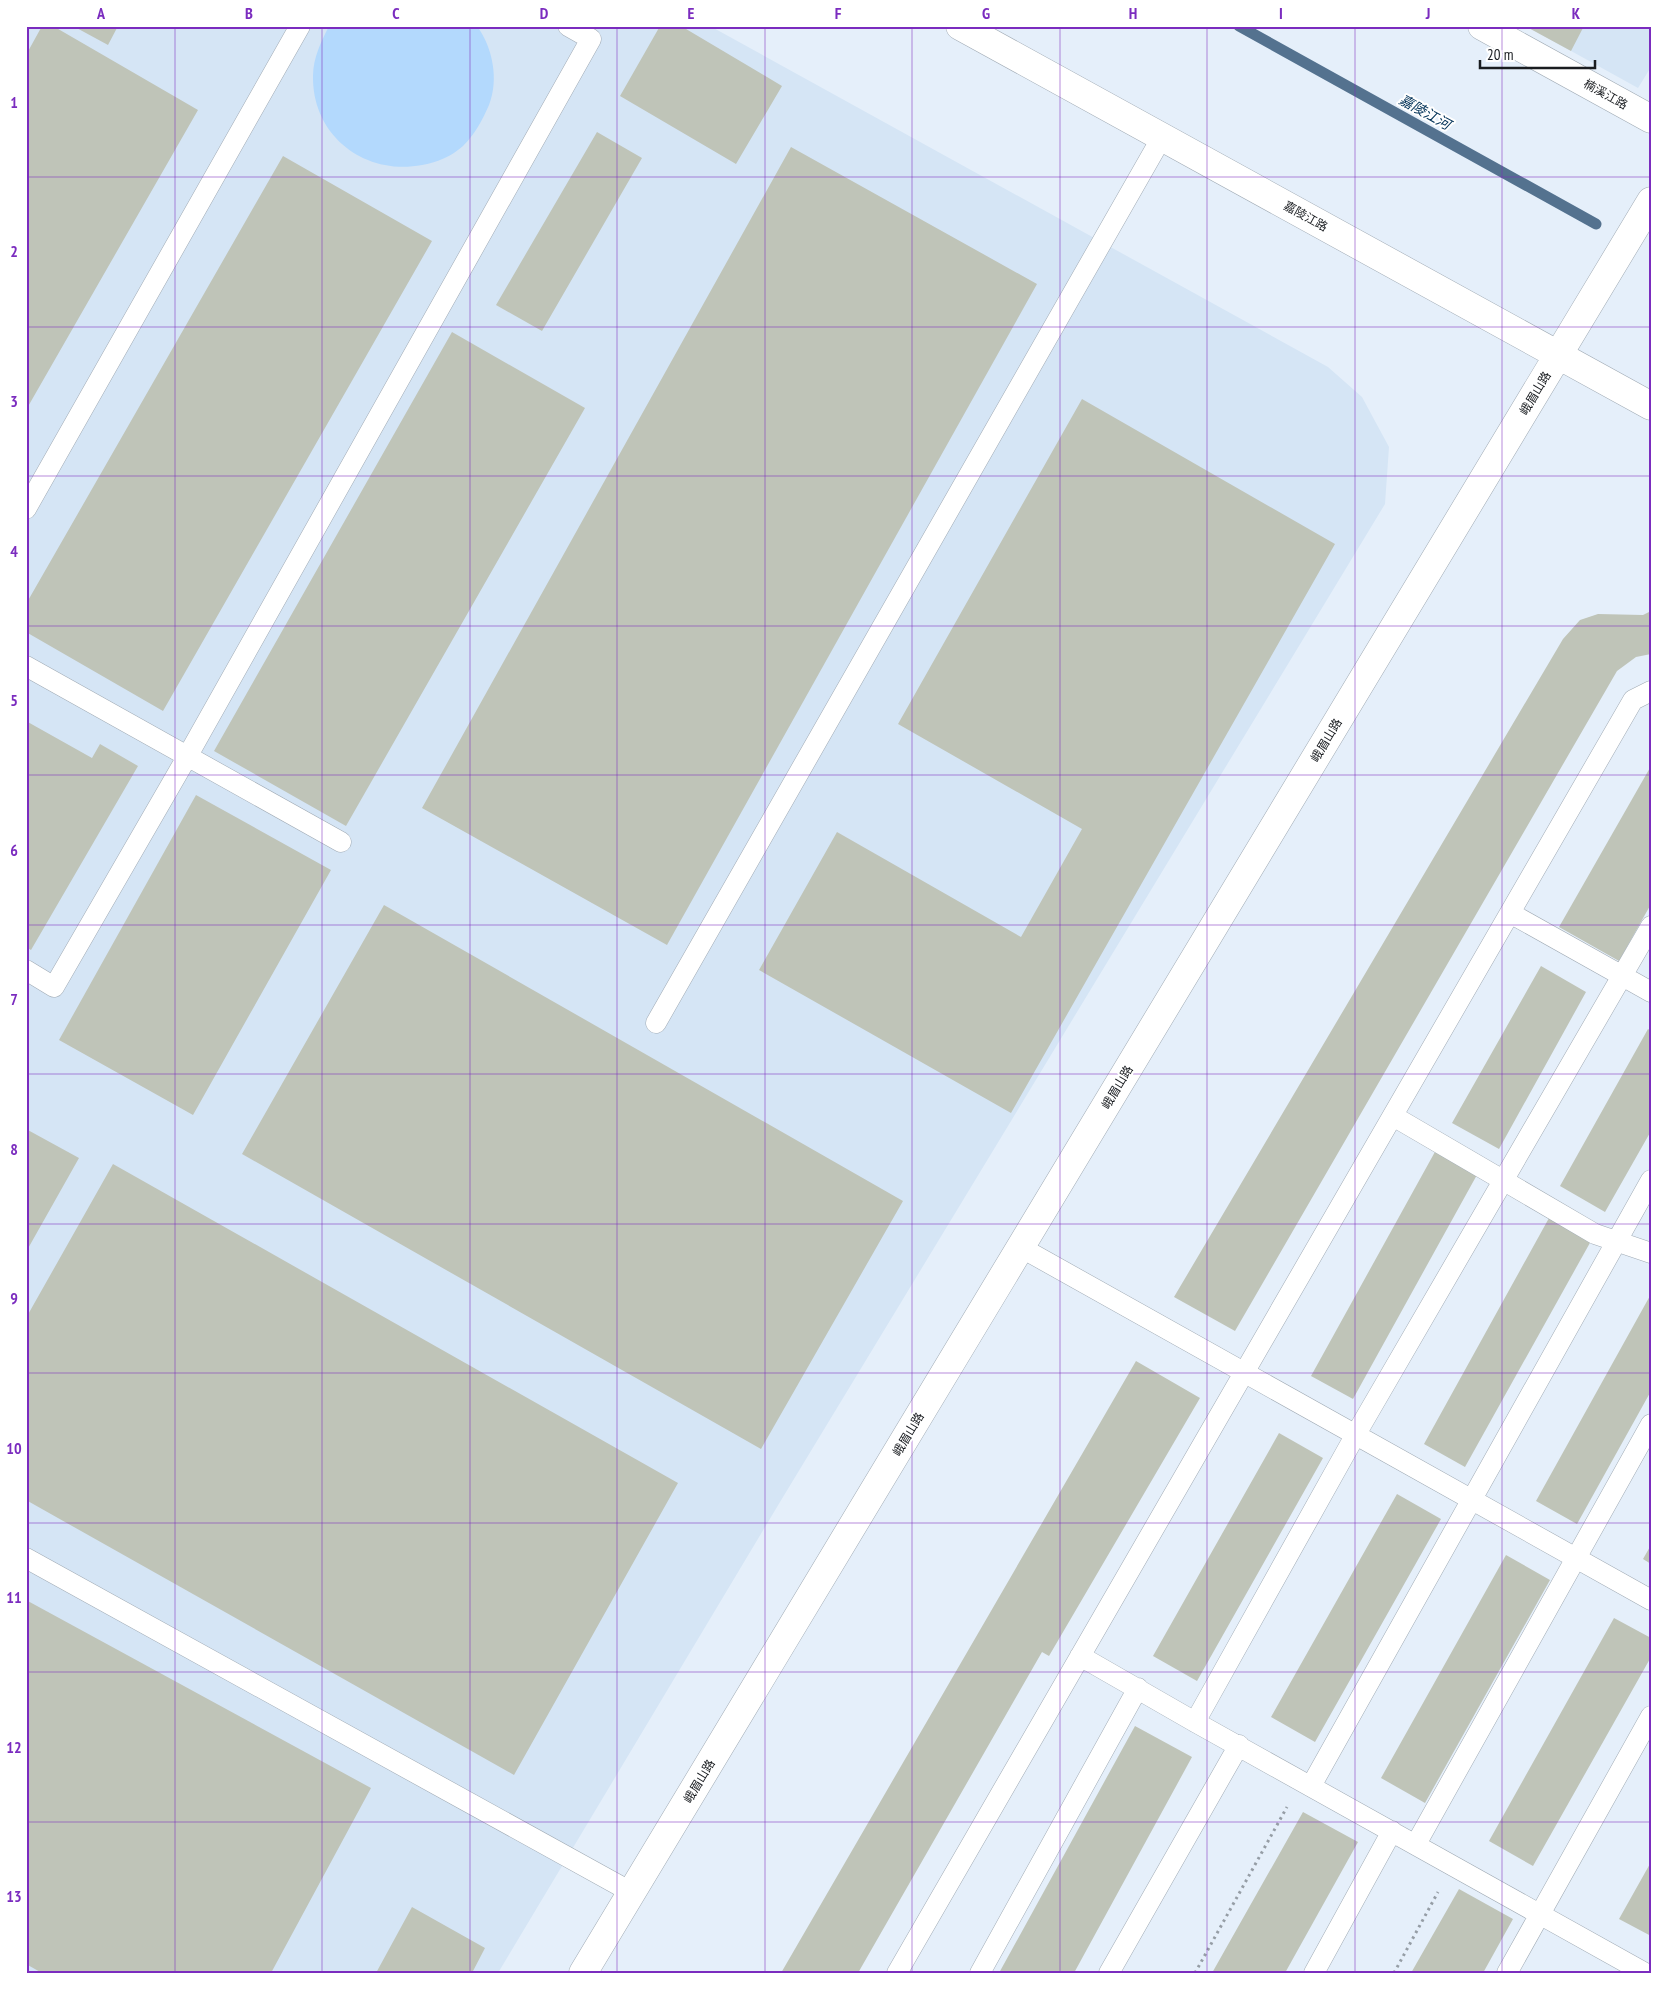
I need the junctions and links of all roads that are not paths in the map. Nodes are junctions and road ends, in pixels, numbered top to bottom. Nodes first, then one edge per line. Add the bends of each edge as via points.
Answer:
1 (300, 26) edge
2 (568, 26) edge
3 (960, 26) edge
4 (1482, 26) edge
5 (1651, 119) edge
6 (1162, 137) junction
7 (1651, 201) edge
8 (1558, 354) junction
9 (1651, 406) edge
10 (26, 509) edge
11 (26, 666) edge
12 (1651, 691) edge
13 (187, 757) junction
14 (341, 842) dead end
15 (1510, 913) junction
16 (1651, 926) edge
17 (26, 970) edge
18 (1622, 976) junction
19 (1651, 992) edge
20 (656, 1023) dead end
21 (1393, 1116) junction
22 (1651, 1180) edge
23 (1503, 1181) junction
24 (1616, 1241) junction
25 (1020, 1247) junction
26 (1651, 1253) edge
27 (1244, 1372) junction
28 (1651, 1424) edge
29 (1356, 1434) junction
30 (1472, 1498) junction
31 (1575, 1557) junction
32 (26, 1558) edge
33 (1651, 1600) edge
34 (1080, 1656) junction
35 (1138, 1688) junction
36 (1651, 1716) edge
37 (1195, 1722) junction
38 (1239, 1745) junction
39 (1306, 1783) junction
40 (1392, 1831) junction
41 (1416, 1844) junction
42 (631, 1892) junction
43 (1540, 1914) junction
44 (583, 1973) edge
45 (897, 1973) edge
46 (980, 1973) edge
47 (1109, 1973) edge
48 (1314, 1973) edge
49 (1507, 1973) edge
50 (1645, 1973) edge

1 - 10 lane
2 - 13 lane via 591,39
3 - 6 street, 嘉陵江路
4 - 5 street, 楠溪江路
6 - 8 street, 嘉陵江路
6 - 20 lane
7 - 8 street, 峨眉山路
8 - 9 street, 嘉陵江路
8 - 25 street, 峨眉山路
11 - 13 lane
12 - 15 lane via 1632,700
13 - 14 lane
13 - 17 lane via 54,986
15 - 18 lane
15 - 21 lane
16 - 18 lane
18 - 19 lane
18 - 23 lane
21 - 23 lane
21 - 27 lane
22 - 24 lane
23 - 24 lane via 1595,1234
23 - 29 lane
24 - 26 lane
24 - 30 lane
25 - 27 lane
25 - 42 street, 峨眉山路
27 - 29 lane
27 - 34 lane
28 - 31 lane
29 - 30 lane
29 - 37 lane
30 - 31 lane
30 - 39 lane
31 - 33 lane
31 - 41 lane
32 - 42 lane
34 - 35 lane
34 - 45 lane
35 - 37 lane
35 - 46 lane
36 - 43 lane
37 - 38 lane
38 - 39 lane
38 - 47 lane
39 - 40 lane
40 - 41 lane
40 - 48 lane
41 - 43 lane
42 - 44 street, 峨眉山路
43 - 49 lane
43 - 50 lane

